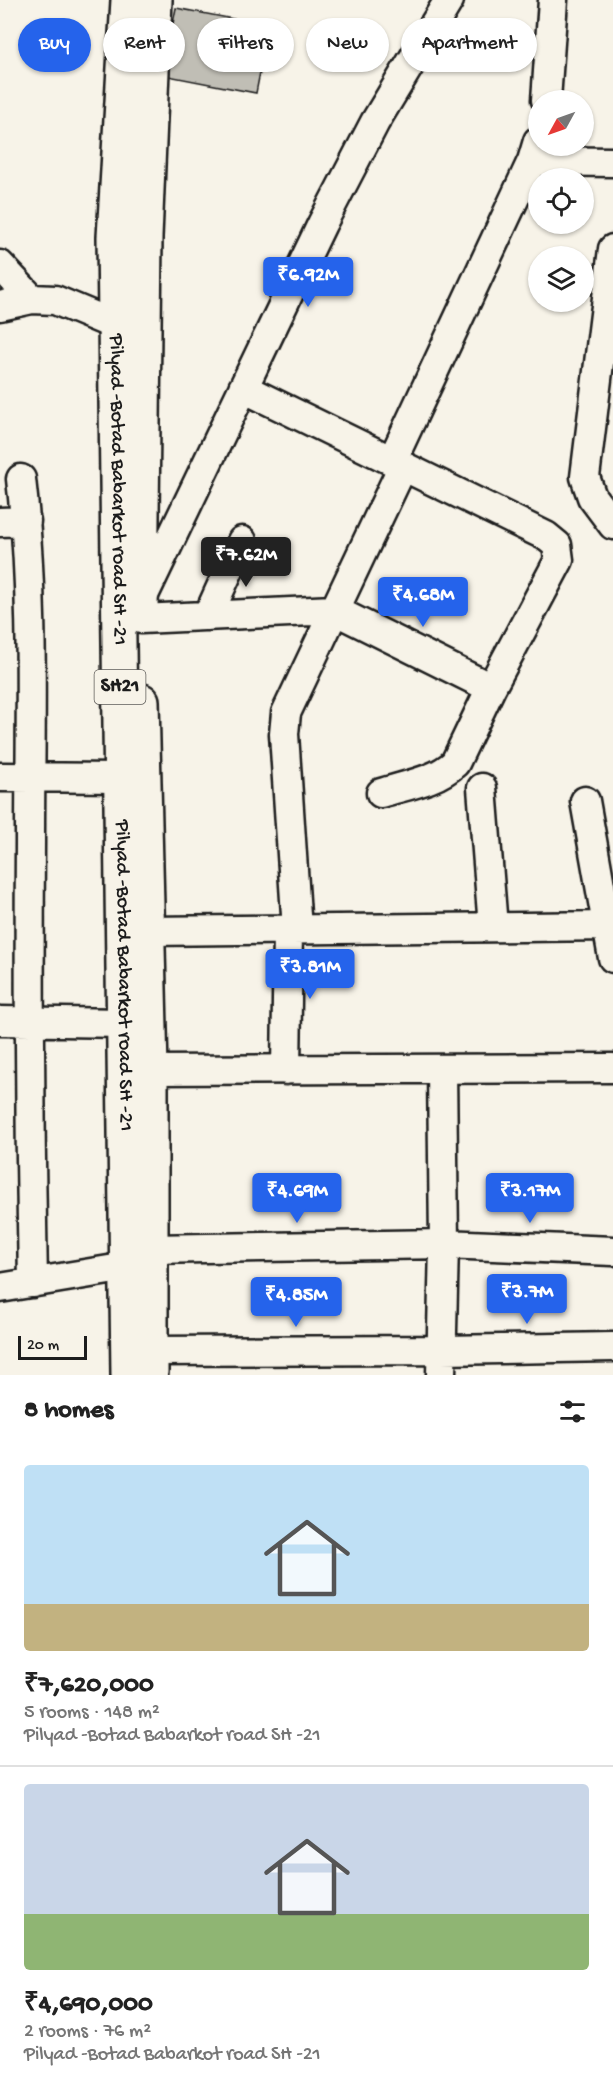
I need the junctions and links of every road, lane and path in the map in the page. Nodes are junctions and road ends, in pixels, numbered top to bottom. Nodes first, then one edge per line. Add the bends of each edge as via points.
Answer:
1 (128, 0) edge
2 (155, 0) edge
3 (449, 0) edge
4 (553, 0) edge
5 (547, 90) edge
6 (533, 156) edge
7 (570, 156) edge
8 (613, 162) edge
9 (613, 249) edge
10 (0, 265) edge
11 (32, 299) junction
12 (0, 306) edge
13 (115, 325) junction
14 (243, 388) junction
15 (398, 464) junction
16 (21, 478) dead end
17 (129, 492) junction
18 (13, 522) edge
19 (613, 525) edge
20 (242, 541) dead end
21 (141, 610) junction
22 (334, 610) junction
23 (208, 616) junction
24 (491, 688) junction
25 (0, 777) edge
26 (30, 777) junction
27 (121, 778) junction
28 (483, 788) dead end
29 (381, 793) dead end
30 (585, 801) dead end
31 (610, 926) edge
32 (493, 927) junction
33 (292, 930) junction
34 (147, 931) junction
35 (613, 958) edge
36 (0, 1021) edge
37 (29, 1022) junction
38 (124, 1023) junction
39 (613, 1068) edge
40 (442, 1069) junction
41 (151, 1070) junction
42 (286, 1070) junction
43 (444, 1244) junction
44 (613, 1251) edge
45 (139, 1258) junction
46 (33, 1283) junction
47 (0, 1288) edge
48 (613, 1347) edge
49 (151, 1363) edge
50 (441, 1363) edge
51 (128, 1375) edge

1 - 13 main road, Pilyad -Botad Babarkot road SH -21 / SH21 via 114,237
2 - 17 main road, Pilyad -Botad Babarkot road SH -21 / SH21
3 - 14 street via 375,122
4 - 5 street
6 - 15 street
7 - 8 street
9 - 19 street via 585,477 592,497
10 - 11 street
11 - 12 street
11 - 13 street via 55,300
13 - 17 main road, Pilyad -Botad Babarkot road SH -21 / SH21
14 - 15 street
14 - 21 street
15 - 22 street
15 - 24 street via 546,536 557,545 559,560
16 - 18 street
17 - 21 main road, Pilyad -Botad Babarkot road SH -21 / SH21
17 - 27 main road, Pilyad -Botad Babarkot road SH -21 / SH21
18 - 26 street via 31,623
20 - 23 street
21 - 23 street
21 - 34 main road, Pilyad -Botad Babarkot road SH -21 / SH21
22 - 23 street
22 - 24 street
22 - 33 street via 286,712
24 - 29 street via 455,763 446,772
25 - 26 street
26 - 27 street
26 - 37 street
27 - 38 main road, Pilyad -Botad Babarkot road SH -21 / SH21
28 - 32 street
30 - 31 street
31 - 32 street
31 - 35 street
32 - 33 street
33 - 34 street
33 - 42 street
34 - 41 main road, Pilyad -Botad Babarkot road SH -21 / SH21
36 - 37 street
37 - 38 street
37 - 46 street
38 - 45 main road, Pilyad -Botad Babarkot road SH -21 / SH21
39 - 40 street
40 - 42 street
40 - 43 street
41 - 42 street
41 - 45 main road, Pilyad -Botad Babarkot road SH -21 / SH21
43 - 44 street
43 - 45 street
43 - 50 street
45 - 46 street
45 - 49 main road, Pilyad -Botad Babarkot road SH -21 / SH21
45 - 51 main road, Pilyad -Botad Babarkot road SH -21 / SH21
46 - 47 street
48 - 50 street
49 - 50 street

